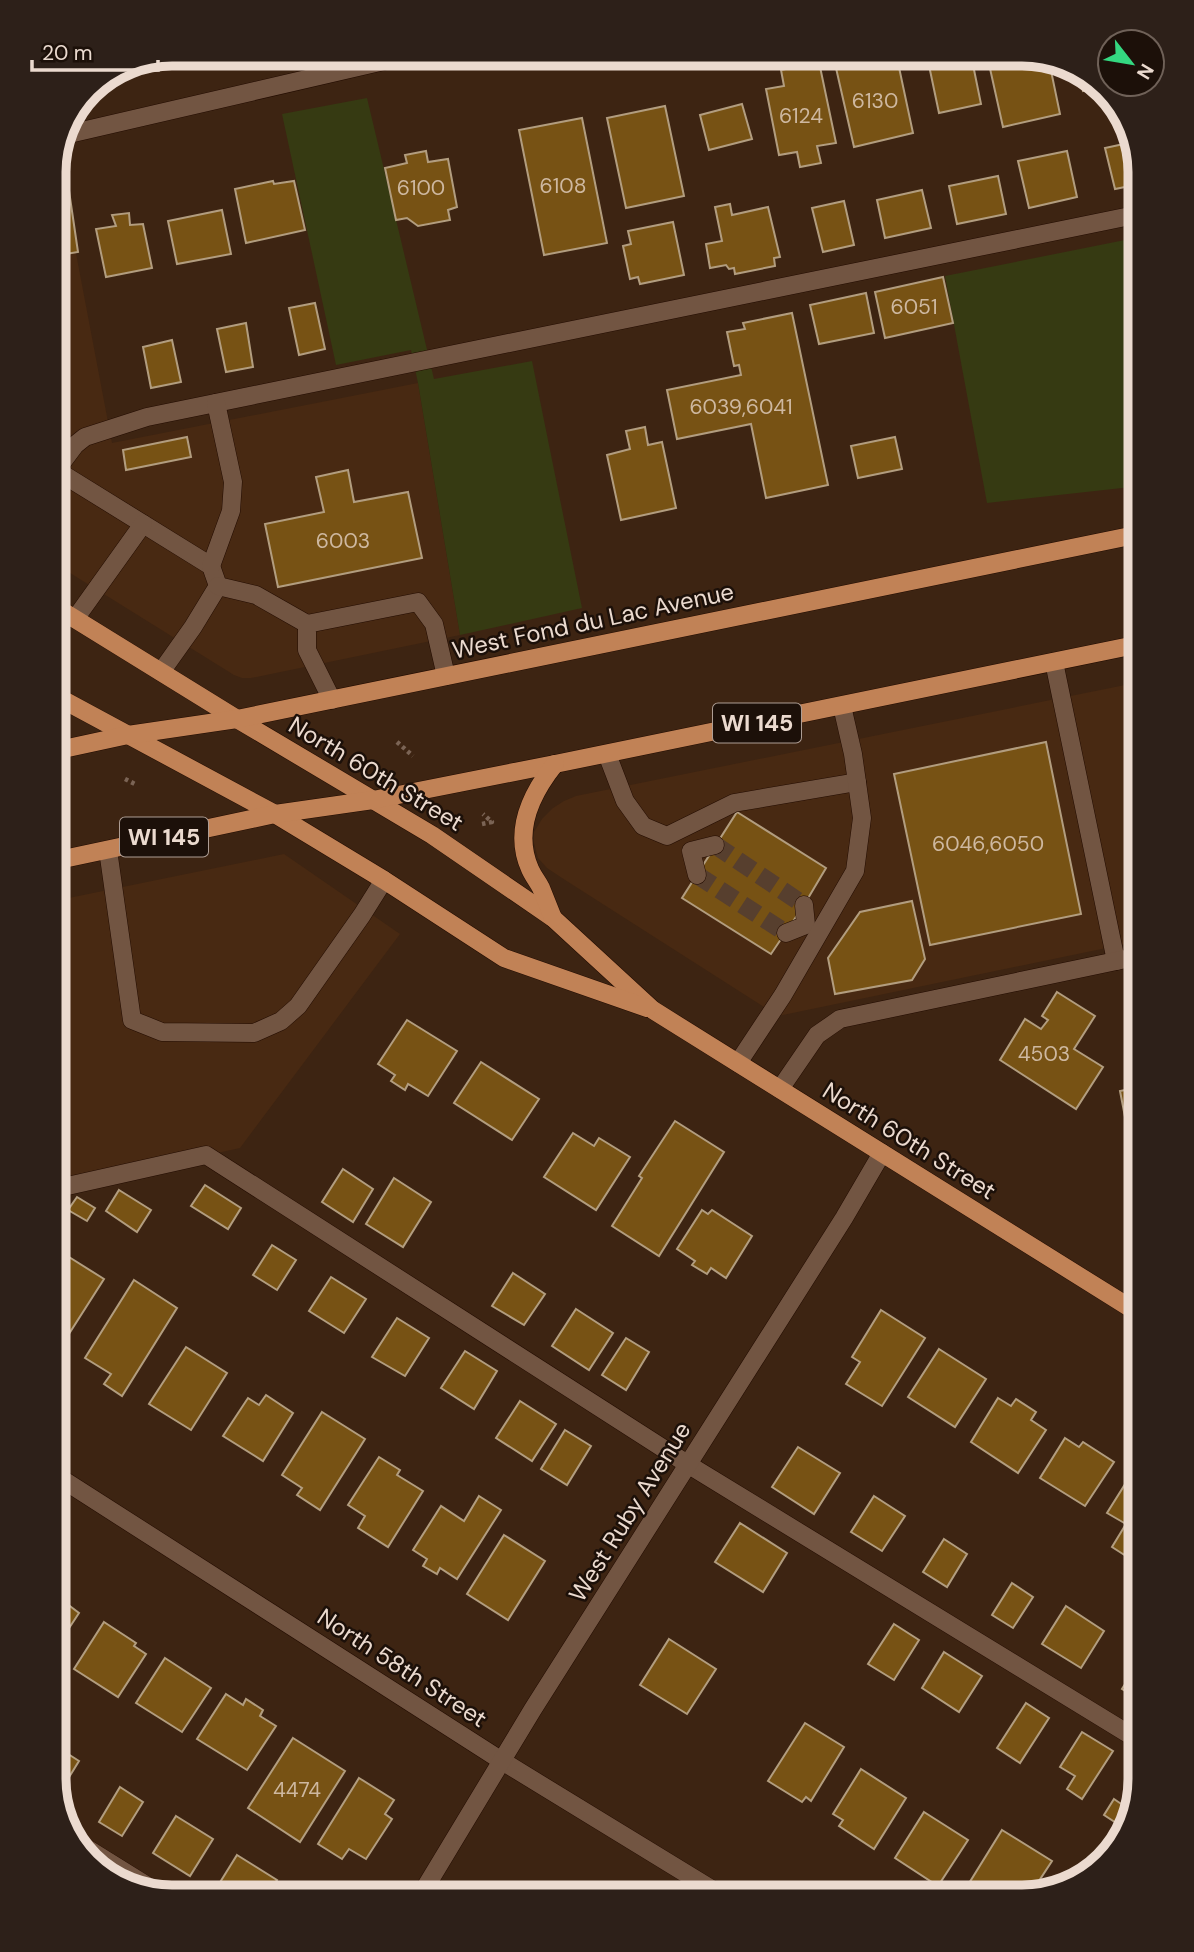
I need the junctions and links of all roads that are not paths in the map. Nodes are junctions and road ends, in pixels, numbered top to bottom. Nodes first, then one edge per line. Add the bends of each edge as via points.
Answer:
1 (361, 66) edge
2 (75, 133) edge
3 (1128, 216) edge
4 (216, 404) junction
5 (67, 456) edge
6 (67, 479) edge
7 (143, 524) junction
8 (1128, 536) edge
9 (211, 566) junction
10 (218, 586) junction
11 (67, 614) edge
12 (75, 619) junction
13 (307, 625) junction
14 (1128, 647) edge
15 (1054, 662) junction
16 (161, 672) junction
17 (446, 676) junction
18 (332, 700) junction
19 (67, 702) edge
20 (842, 706) junction
21 (237, 719) junction
22 (128, 735) junction
23 (67, 748) edge
24 (607, 754) junction
25 (555, 764) junction
26 (857, 782) junction
27 (373, 800) junction
28 (275, 814) junction
29 (667, 836) junction
30 (715, 845) dead end
31 (108, 850) junction
32 (691, 851) junction
33 (67, 858) edge
34 (697, 875) tunnel mouth
35 (383, 880) junction
36 (804, 905) tunnel mouth
37 (553, 918) junction
38 (813, 929) junction
39 (786, 933) tunnel mouth
40 (1128, 958) edge
41 (1116, 961) junction
42 (653, 1010) junction
43 (738, 1063) junction
44 (780, 1089) junction
45 (882, 1153) junction
46 (66, 1186) edge
47 (1128, 1307) edge
48 (689, 1465) junction
49 (66, 1482) edge
50 (1128, 1734) edge
51 (502, 1761) junction
52 (102, 1858) edge
53 (134, 1878) edge
54 (427, 1885) edge
55 (705, 1885) edge

1 - 2 street
3 - 4 street
4 - 5 street via 147,417 85,437
4 - 9 street via 233,482 230,511
6 - 7 street
7 - 9 street
7 - 12 street
8 - 17 main road, West Fond du Lac Avenue
9 - 10 street
10 - 13 street via 256,595
10 - 16 street
11 - 12 main road, North 60th Street
12 - 16 main road, North 60th Street
13 - 17 street via 418,602 433,624
13 - 18 street via 307,650
14 - 15 main road, WI 145
15 - 20 main road, WI 145
15 - 41 street
16 - 21 main road, North 60th Street
17 - 18 main road, West Fond du Lac Avenue
18 - 21 main road, West Fond du Lac Avenue
19 - 22 main road, North 60th Street
20 - 24 main road, WI 145
20 - 26 street
21 - 22 main road, West Fond du Lac Avenue
21 - 27 main road, North 60th Street
22 - 23 main road, West Fond du Lac Avenue
22 - 28 main road, North 60th Street
24 - 25 main road, WI 145
24 - 29 street via 625,801 643,826
25 - 27 main road, WI 145
25 - 37 main road via 533,796 524,821 530,869
26 - 29 street via 734,803
26 - 38 street via 862,818 855,872
27 - 28 main road, WI 145
27 - 37 main road, North 60th Street
28 - 31 main road, WI 145
28 - 35 main road, North 60th Street
29 - 32 street
30 - 32 street
31 - 33 main road, WI 145
31 - 35 street via 132,1020 162,1032 254,1033 281,1021 298,1006
32 - 34 street
35 - 42 main road, North 60th Street via 504,958
36 - 38 street
37 - 42 main road, North 60th Street
38 - 39 street
38 - 43 street
40 - 41 street
41 - 44 street via 840,1019 817,1035
42 - 43 main road, North 60th Street
43 - 44 main road, North 60th Street
44 - 45 main road, North 60th Street
45 - 47 main road, North 60th Street
45 - 48 street, West Ruby Avenue
46 - 48 street via 206,1155
48 - 50 street
48 - 51 street, West Ruby Avenue
49 - 51 street, North 58th Street
51 - 54 street, West Ruby Avenue
51 - 55 street, North 58th Street
52 - 53 street

